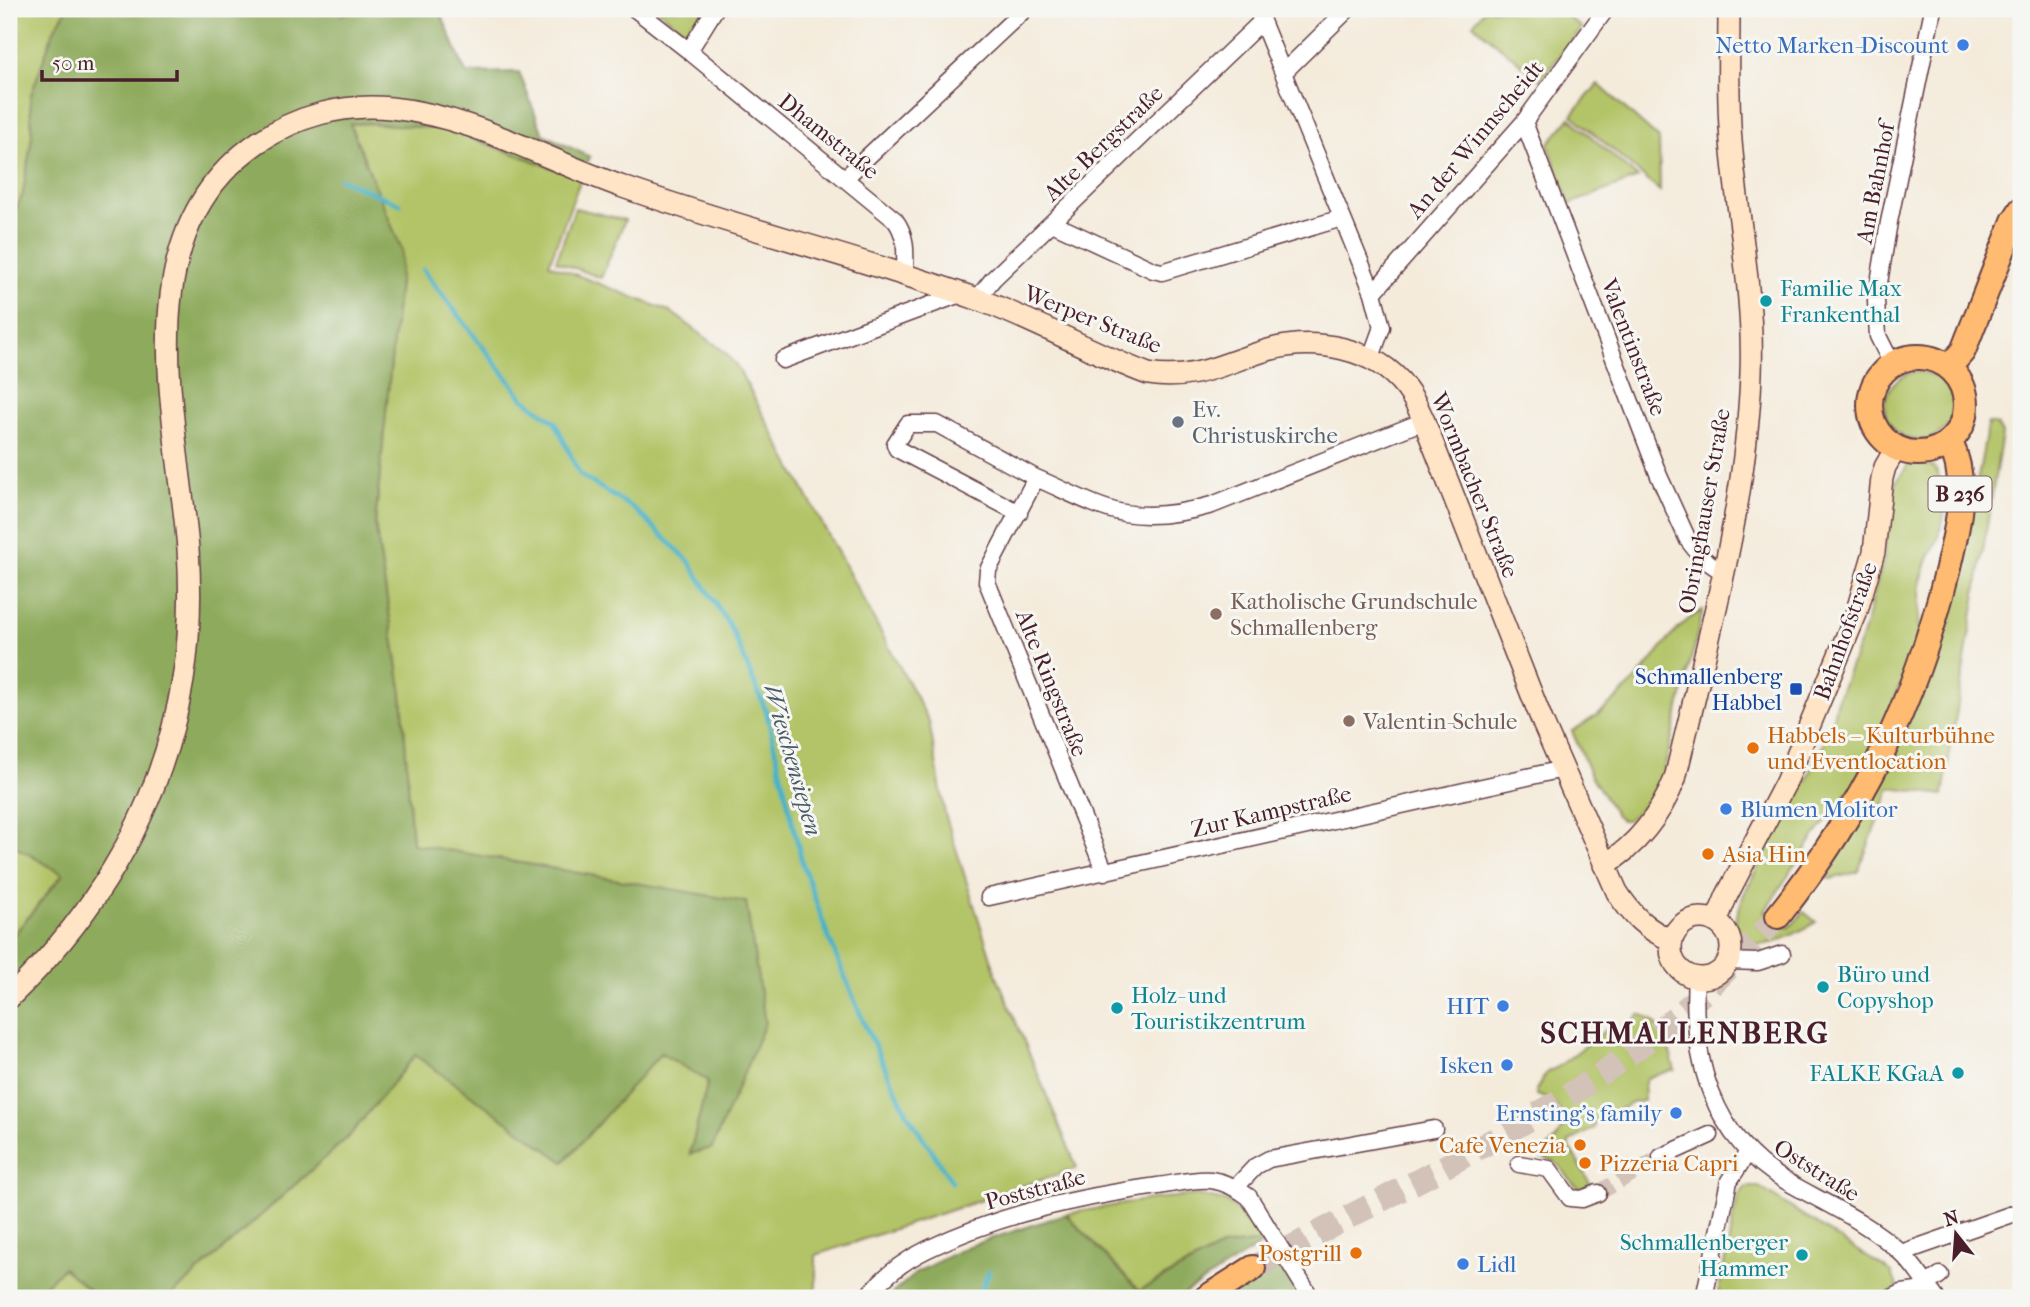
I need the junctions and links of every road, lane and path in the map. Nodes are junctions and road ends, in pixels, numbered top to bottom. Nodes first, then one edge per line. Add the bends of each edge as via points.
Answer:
1 (635, 9) edge
2 (715, 9) edge
3 (1025, 9) edge
4 (1348, 9) edge
5 (1606, 9) edge
6 (1729, 9) edge
7 (1933, 9) edge
8 (1259, 15) edge
9 (690, 51) junction
10 (1284, 72) junction
11 (1524, 122) junction
12 (845, 178) junction
13 (2021, 210) edge
14 (1342, 218) junction
15 (1052, 223) junction
16 (905, 276) junction
17 (1373, 293) junction
18 (969, 296) junction
19 (783, 360) dead end
20 (1370, 360) junction
21 (1892, 365) junction
22 (1949, 367) junction
23 (1424, 421) junction
24 (1950, 442) junction
25 (1896, 448) junction
26 (1036, 478) junction
27 (1019, 513) junction
28 (1724, 573) junction
29 (1563, 769) junction
30 (1604, 865) junction
31 (1105, 872) junction
32 (989, 897) dead end
33 (1778, 916) tunnel mouth
34 (1716, 922) junction
35 (1672, 940) junction
36 (1783, 954) dead end
37 (1728, 961) junction
38 (1696, 977) junction
39 (9, 998) edge
40 (1434, 1129) dead end
41 (1710, 1135) dead end
42 (1748, 1152) junction
43 (1661, 1157) tunnel mouth
44 (1520, 1164) dead end
45 (1236, 1187) junction
46 (1598, 1193) tunnel mouth
47 (2021, 1211) edge
48 (1901, 1253) junction
49 (1253, 1268) tunnel mouth
50 (1941, 1275) dead end
51 (1926, 1284) junction
52 (866, 1298) edge
53 (1206, 1298) edge
54 (1311, 1298) edge
55 (1704, 1298) edge
56 (1892, 1298) edge
57 (1936, 1298) edge

1 - 9 street, Dhamstraße
2 - 9 street
3 - 12 street
4 - 10 street
5 - 11 street, An der Winnscheidt
6 - 28 main road, Obringhauser Straße via 1732,150 1751,372 1746,441
7 - 21 street, Am Bahnhof via 1877,301 1878,336
8 - 10 street
8 - 15 street, Alte Bergstraße
9 - 12 street, Dhamstraße
10 - 14 street
11 - 17 street, An der Winnscheidt
11 - 28 street, Valentinstraße via 1659,476 1688,540 1702,558
12 - 16 street, Dhamstraße via 901,228
13 - 22 main road via 1963,351
14 - 15 street via 1162,272
14 - 17 street
15 - 18 street, Alte Bergstraße via 985,287
16 - 18 main road, Werper Straße
16 - 39 main road, Werper Straße via 617,185 460,122 407,110 358,108 310,116 270,134 237,158 189,225 170,301 170,379 190,606 183,680 171,736 145,808 116,866 73,929
17 - 20 street via 1382,327
18 - 19 street
18 - 20 main road, Werper Straße via 1123,364 1164,376 1199,373 1288,345 1331,346
20 - 23 main road, Wormbacher Straße via 1406,388
21 - 22 main road via 1921,358
21 - 25 main road via 1878,378 1870,402 1877,429
22 - 24 main road via 1965,391 1967,404 1965,418
23 - 26 street via 1212,505 1181,512 1121,513
23 - 29 main road, Wormbacher Straße
24 - 25 main road via 1922,453
24 - 33 main road, B 236 via 1961,485 1960,510 1935,622 1917,675 1862,794 1824,856
25 - 34 main road, Bahnhofstraße via 1882,478 1874,552 1856,614 1786,782
26 - 27 street, Alte Ringstraße
26 - 27 street via 933,423 908,424 895,444
27 - 31 street, Alte Ringstraße via 988,570 987,582
28 - 30 main road, Obringhauser Straße via 1670,791 1645,830 1622,855
29 - 30 main road, Wormbacher Straße
29 - 31 street, Zur Kampstraße
30 - 35 main road, Wormbacher Straße via 1626,906 1647,928
31 - 32 street, Zur Kampstraße
34 - 35 main road via 1690,920
34 - 37 main road via 1731,944
35 - 38 main road via 1678,967
36 - 37 street via 1758,962
37 - 38 main road via 1715,975
38 - 42 street, Oststraße via 1696,1032 1705,1078 1720,1114
40 - 45 street via 1262,1161
41 - 43 street
42 - 48 street, Oststraße
42 - 55 street via 1728,1181
44 - 46 street via 1549,1169 1574,1199
45 - 52 street, Poststraße via 1207,1180 1038,1208 927,1250 883,1279
45 - 54 street via 1258,1208
47 - 48 street
48 - 51 street, Oststraße
49 - 53 main road
50 - 51 street
51 - 56 street
51 - 57 street, Oststraße

